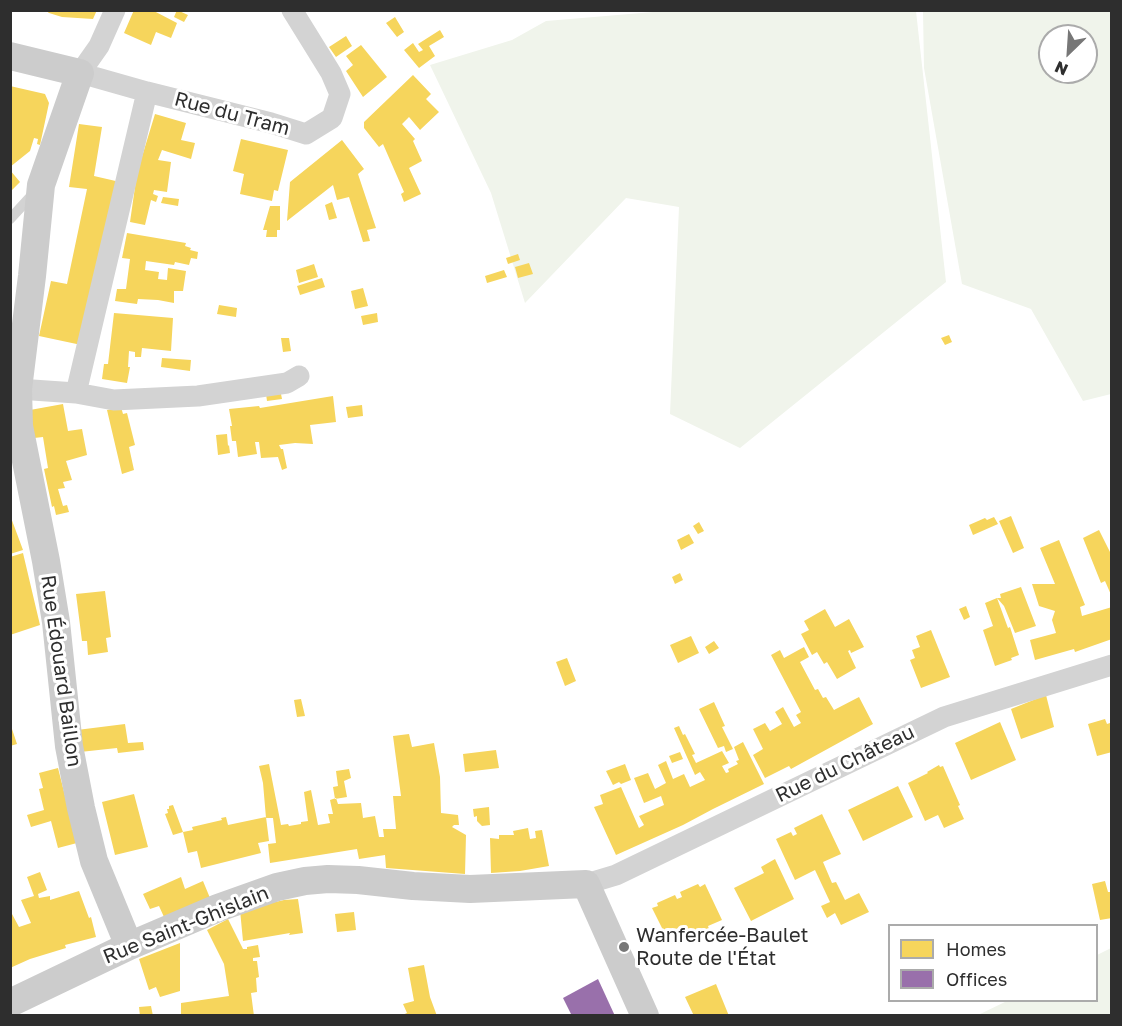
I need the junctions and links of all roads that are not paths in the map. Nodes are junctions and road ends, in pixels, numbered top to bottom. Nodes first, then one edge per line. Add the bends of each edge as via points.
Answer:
1 (114, 10) edge
2 (292, 10) edge
3 (10, 56) edge
4 (80, 73) junction
5 (147, 92) junction
6 (41, 185) junction
7 (10, 219) edge
8 (299, 376) dead end
9 (18, 389) junction
10 (76, 393) junction
11 (1112, 664) edge
12 (586, 884) junction
13 (129, 946) junction
14 (10, 1003) edge
15 (645, 1016) edge

1 - 4 street, Rue Édouard Baillon via 99,46
2 - 5 street, Rue du Tram via 340,94 332,118 306,134
3 - 4 main road, Rue du Tram
4 - 5 street, Rue du Tram
4 - 6 main road, Rue Édouard Baillon
5 - 10 street
6 - 7 lane
6 - 9 main road, Rue Édouard Baillon via 32,276 20,331
8 - 10 street via 287,383 198,396 114,400
9 - 10 street
9 - 13 main road, Rue Édouard Baillon via 22,464 46,561 69,746 81,808 94,861
11 - 12 street, Rue du Château via 944,717 616,875
12 - 13 main road, Rue Saint-Ghislain via 470,889 358,880 305,881 218,908
12 - 15 main road
13 - 14 main road, Rue Saint-Ghislain

